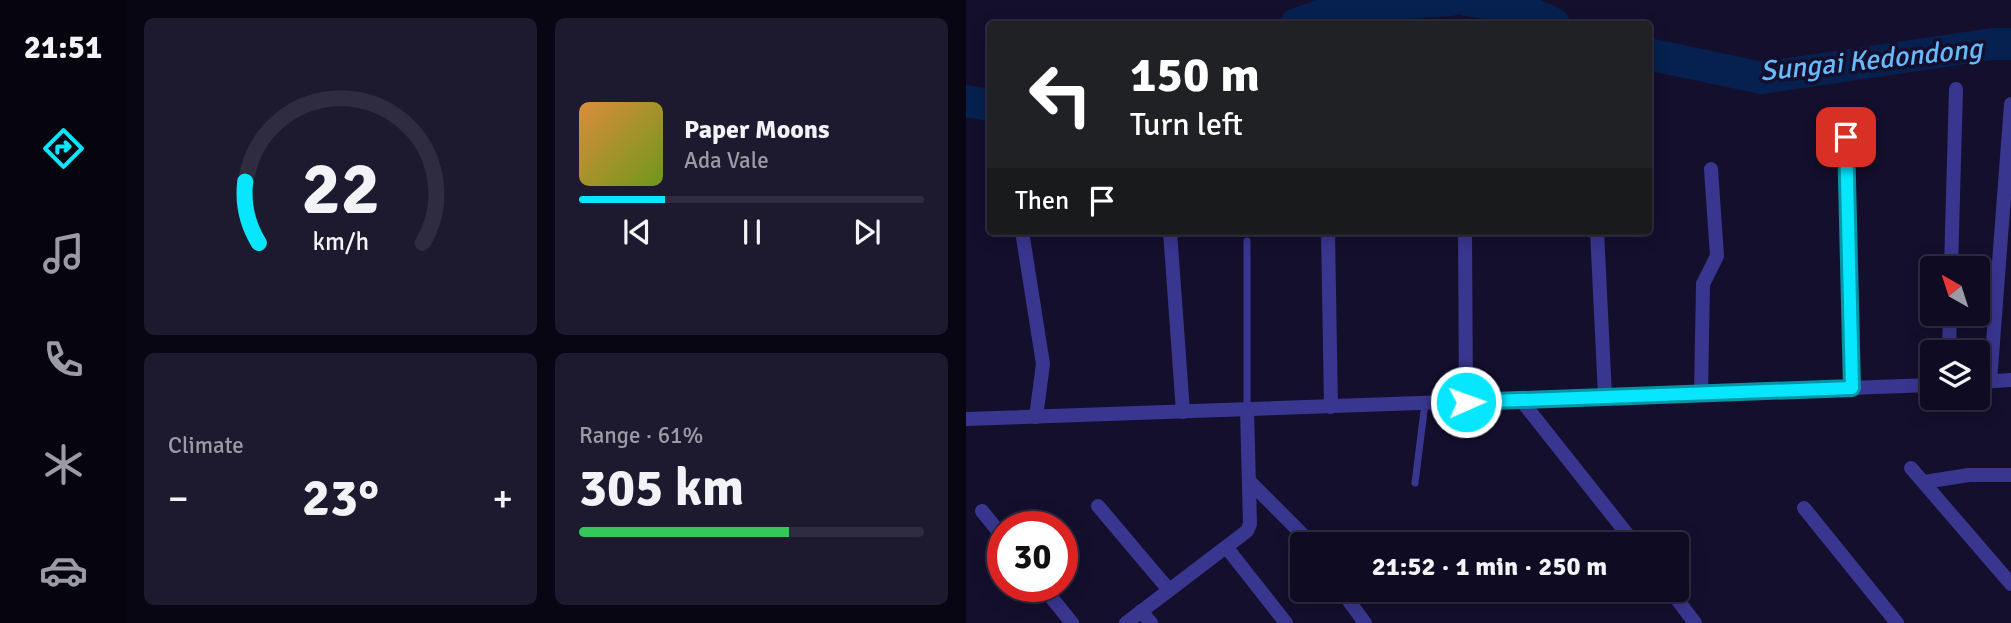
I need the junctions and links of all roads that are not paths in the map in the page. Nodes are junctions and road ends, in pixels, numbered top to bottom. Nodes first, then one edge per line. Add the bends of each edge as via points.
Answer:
1 (1956, 89) dead end
2 (2011, 104) edge
3 (1846, 137) dead end
4 (1711, 169) dead end
5 (1023, 235) edge
6 (1170, 235) edge
7 (1328, 235) edge
8 (1465, 235) edge
9 (1597, 235) edge
10 (1247, 241) dead end
11 (1951, 256) edge
12 (1988, 340) edge
13 (2011, 380) edge
14 (1990, 382) edge
15 (1920, 385) edge
16 (1852, 388) junction
17 (1701, 393) junction
18 (1605, 395) junction
19 (1521, 400) junction
20 (1466, 402) junction
21 (1425, 403) junction
22 (1331, 407) junction
23 (1247, 409) junction
24 (1183, 412) junction
25 (1036, 417) junction
26 (966, 419) edge
27 (1911, 468) dead end
28 (2011, 475) edge
29 (1249, 481) junction
30 (1924, 482) junction
31 (1415, 483) dead end
32 (1098, 506) dead end
33 (1804, 508) dead end
34 (982, 511) dead end
35 (987, 517) edge
36 (1300, 532) edge
37 (1625, 532) edge
38 (1227, 548) junction
39 (2011, 584) edge
40 (1169, 590) junction
41 (1055, 602) edge
42 (1350, 602) edge
43 (1679, 602) edge
44 (1141, 611) junction
45 (1072, 623) edge
46 (1126, 623) edge
47 (1151, 623) edge
48 (1286, 623) edge
49 (1365, 623) edge
50 (1695, 623) edge
51 (1897, 623) edge

1 - 11 street
2 - 12 street
3 - 16 street
4 - 17 street via 1717,256 1703,284
5 - 25 street via 1043,364
6 - 24 street
7 - 22 street
8 - 20 street
9 - 18 street
10 - 23 lane
13 - 14 street
15 - 16 street
16 - 17 street
17 - 18 street
18 - 19 street
19 - 20 street
19 - 37 street
20 - 21 street
21 - 22 street
21 - 31 lane
22 - 23 street
23 - 24 street
23 - 29 street
24 - 25 street
25 - 26 street
27 - 30 street
28 - 30 street
29 - 36 street
29 - 38 street via 1250,524
30 - 39 street
32 - 40 street
33 - 51 street
34 - 35 street
38 - 40 street
38 - 48 street
40 - 44 street
41 - 45 street
42 - 49 street
43 - 50 street
44 - 46 street
44 - 47 street

